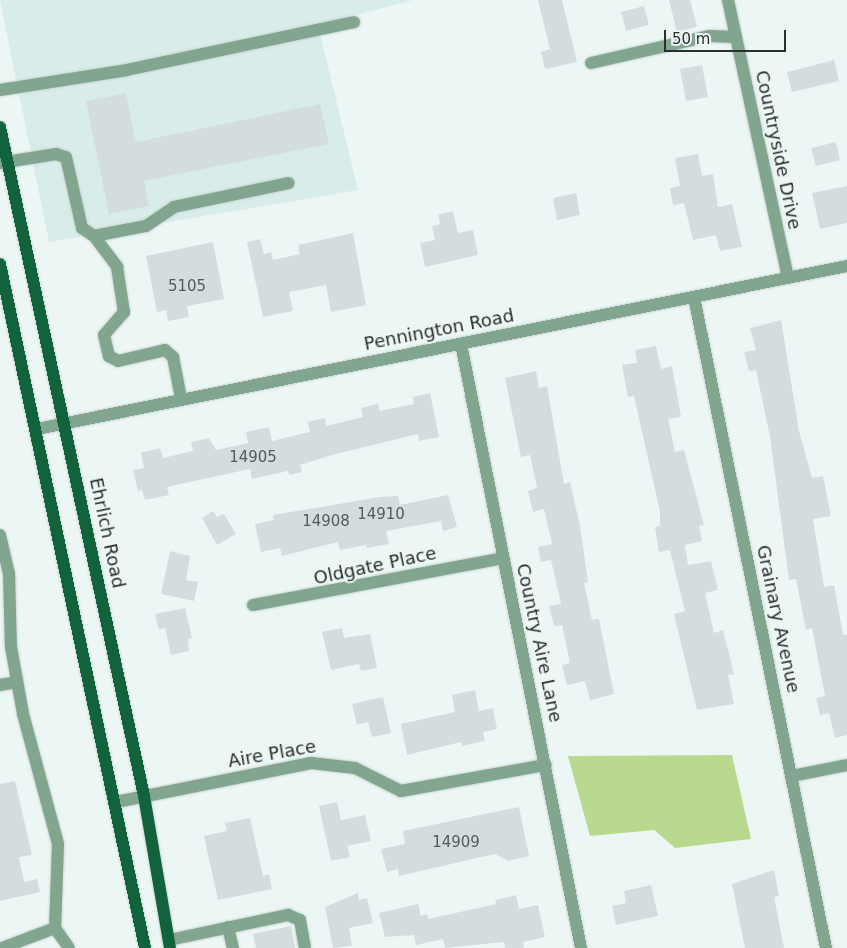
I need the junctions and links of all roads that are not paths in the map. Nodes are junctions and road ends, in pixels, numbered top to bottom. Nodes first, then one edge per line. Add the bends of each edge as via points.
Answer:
1 (728, 0) edge
2 (354, 22) dead end
3 (736, 37) junction
4 (592, 63) dead end
5 (0, 90) edge
6 (0, 127) edge
7 (4, 163) edge
8 (289, 183) dead end
9 (94, 236) junction
10 (0, 264) edge
11 (847, 266) edge
12 (788, 278) junction
13 (694, 297) junction
14 (461, 344) junction
15 (180, 398) junction
16 (67, 422) junction
17 (37, 429) junction
18 (0, 535) edge
19 (503, 558) junction
20 (253, 605) dead end
21 (17, 682) junction
22 (0, 685) edge
23 (546, 765) junction
24 (847, 765) edge
25 (792, 776) junction
26 (144, 796) junction
27 (116, 802) junction
28 (228, 927) junction
29 (55, 928) junction
30 (170, 944) edge
31 (2, 948) edge
32 (69, 948) edge
33 (145, 948) edge
34 (233, 948) edge
35 (305, 948) edge
36 (581, 948) edge
37 (826, 948) edge

1 - 3 street, Countryside Drive
2 - 5 street via 127,70
3 - 4 street via 710,36
3 - 12 street, Countryside Drive
6 - 7 main road, Ehrlich Road
7 - 9 street via 56,154 66,157 82,228
7 - 16 main road, Ehrlich Road
8 - 9 street via 174,207 146,226
9 - 15 street via 99,249 117,266 124,312 104,335 109,356 118,361 165,350 173,357
10 - 17 main road
11 - 12 street, Pennington Road
12 - 13 street, Pennington Road
13 - 14 street, Pennington Road
13 - 25 street, Grainary Avenue
14 - 15 street, Pennington Road
14 - 19 street, Country Aire Lane
15 - 16 street, Pennington Road
16 - 17 street, Pennington Road
16 - 26 main road, Ehrlich Road
17 - 27 main road
18 - 21 street via 9,572
19 - 20 street, Oldgate Place via 290,602
19 - 23 street, Country Aire Lane
21 - 22 street
21 - 29 street via 58,844
23 - 26 street, Aire Place via 428,789 401,791 355,768 310,763
23 - 36 street, Country Aire Lane
24 - 25 street
25 - 37 street, Grainary Avenue
26 - 27 street, Aire Place
26 - 30 main road, Ehrlich Road
27 - 33 main road
28 - 30 street
28 - 34 street
28 - 35 street via 294,916 300,920
29 - 31 street
29 - 32 street

